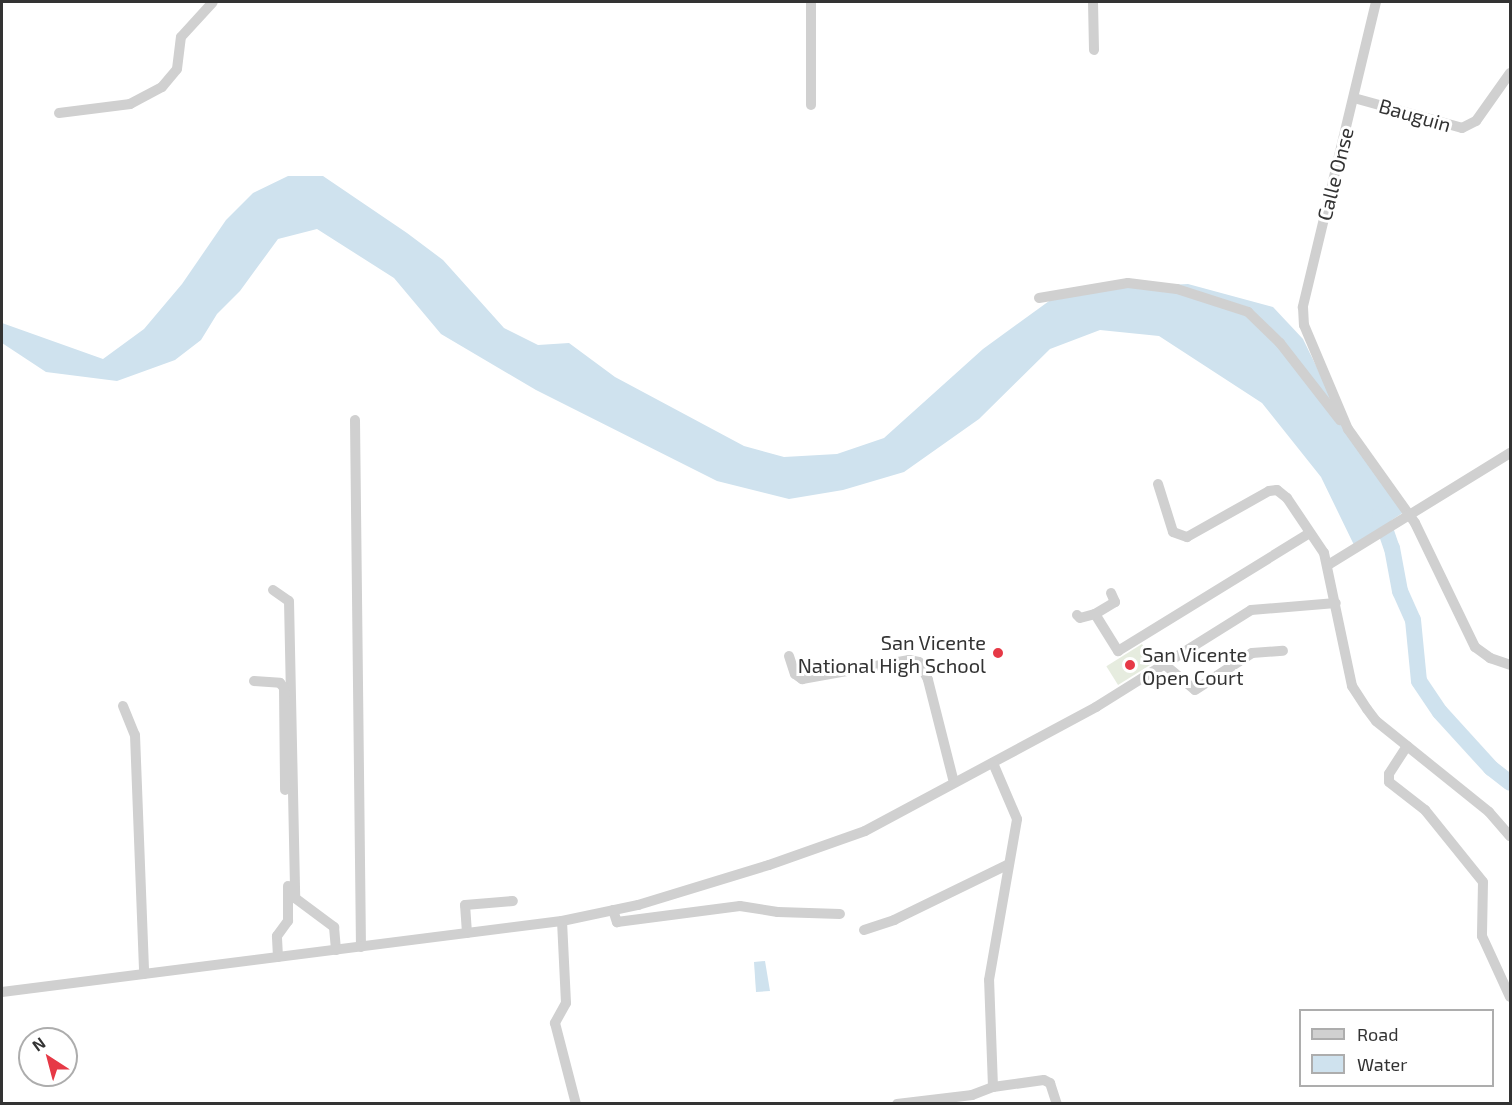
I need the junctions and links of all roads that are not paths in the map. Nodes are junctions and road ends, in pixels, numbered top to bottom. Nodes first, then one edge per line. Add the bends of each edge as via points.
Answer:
1 (213, 2) edge
2 (811, 2) edge
3 (1093, 2) edge
4 (1376, 2) edge
5 (1094, 50) dead end
6 (1510, 73) edge
7 (1354, 98) junction
8 (811, 105) dead end
9 (59, 113) dead end
10 (1039, 298) dead end
11 (355, 420) dead end
12 (1348, 429) junction
13 (1510, 453) edge
14 (1158, 484) dead end
15 (1410, 515) junction
16 (1310, 533) junction
17 (1328, 565) junction
18 (273, 590) dead end
19 (1111, 593) dead end
20 (1336, 603) junction
21 (1095, 614) junction
22 (1077, 615) dead end
23 (1283, 651) dead end
24 (789, 656) dead end
25 (1164, 664) junction
26 (1510, 665) edge
27 (254, 681) dead end
28 (123, 706) dead end
29 (1407, 746) junction
30 (993, 764) junction
31 (954, 783) junction
32 (1510, 836) edge
33 (1009, 864) junction
34 (513, 901) dead end
35 (613, 910) junction
36 (840, 914) dead end
37 (562, 921) junction
38 (864, 930) dead end
39 (467, 933) junction
40 (361, 947) junction
41 (336, 950) junction
42 (278, 957) junction
43 (144, 974) junction
44 (2, 992) edge
45 (1510, 997) edge
46 (993, 1087) junction
47 (972, 1099) edge
48 (916, 1102) edge
49 (576, 1104) edge
50 (897, 1104) edge
51 (1057, 1104) edge

1 - 9 street via 181,37 177,69 162,87 130,104
2 - 8 street
3 - 5 street
4 - 7 street, Calle Onse
6 - 7 street, Bauguin via 1476,121 1462,128
7 - 12 street, Calle Onse via 1303,307 1310,346
10 - 12 street via 1128,283 1176,289 1248,312 1280,343
11 - 40 street
12 - 15 street
13 - 15 street
14 - 16 street via 1168,522 1178,535 1186,537 1277,490 1287,498
15 - 17 street
15 - 26 street via 1475,647
16 - 17 street
16 - 21 street via 1118,651
17 - 20 street
18 - 41 street via 289,601 295,898 334,927
19 - 21 street via 1114,602
20 - 25 street via 1251,610
20 - 29 street via 1352,686 1376,722
21 - 22 street via 1080,618
23 - 25 street via 1252,654 1195,690
24 - 31 street via 795,674 802,679 909,660 919,662 928,680
25 - 30 street
27 - 42 street via 280,683 284,688 289,893 288,921 277,936
28 - 43 street via 135,735
29 - 32 street via 1489,812
29 - 45 street via 1389,774 1389,782 1425,810 1483,882 1482,936
30 - 31 street
30 - 33 street via 1017,819
31 - 35 street via 865,831 770,865
33 - 38 street via 894,920
33 - 46 street via 989,980
34 - 39 street via 465,905
35 - 36 street via 617,922 740,906
35 - 37 street
37 - 39 street
37 - 49 street via 566,1003 555,1023
39 - 40 street
40 - 41 street
41 - 42 street
42 - 43 street
43 - 44 street
46 - 47 street
46 - 51 street via 1044,1080 1050,1083
47 - 48 street
48 - 50 street

